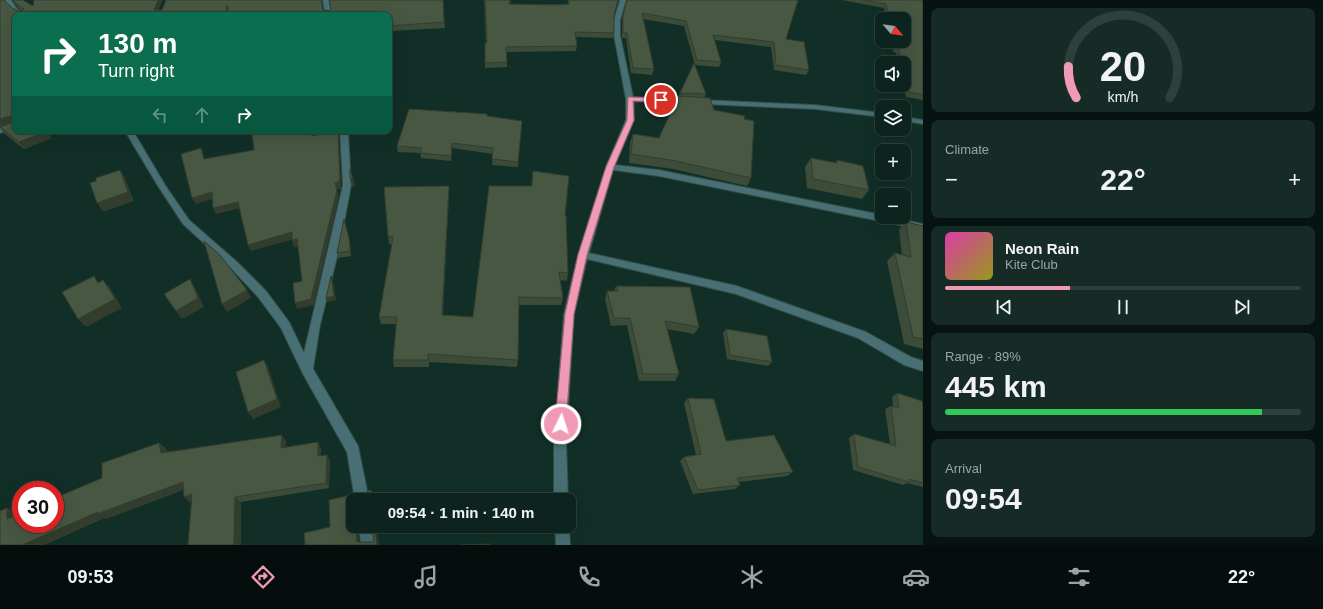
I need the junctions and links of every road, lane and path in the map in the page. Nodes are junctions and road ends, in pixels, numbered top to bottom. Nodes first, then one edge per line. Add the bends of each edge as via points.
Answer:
1 (8, 0) edge
2 (326, 0) edge
3 (623, 0) edge
4 (18, 12) edge
5 (328, 12) edge
6 (630, 99) junction
7 (875, 114) edge
8 (911, 120) edge
9 (923, 122) edge
10 (12, 126) edge
11 (0, 131) edge
12 (131, 134) edge
13 (344, 134) edge
14 (610, 167) junction
15 (923, 227) edge
16 (583, 255) junction
17 (923, 366) edge
18 (307, 370) junction
19 (361, 493) edge
20 (561, 493) edge
21 (367, 533) edge
22 (562, 533) edge
23 (368, 545) edge
24 (563, 545) edge

1 - 4 street
2 - 5 street
3 - 6 street via 617,20 617,35
6 - 7 street via 815,107
6 - 14 street via 630,120
8 - 9 street
10 - 11 street
12 - 18 street via 186,222 262,294 285,325
13 - 18 street via 347,185
14 - 15 street via 659,173
14 - 16 street
16 - 17 street via 737,290 862,335 908,361
16 - 20 street via 569,314 560,440
18 - 19 street via 353,450
21 - 23 street
22 - 24 street

